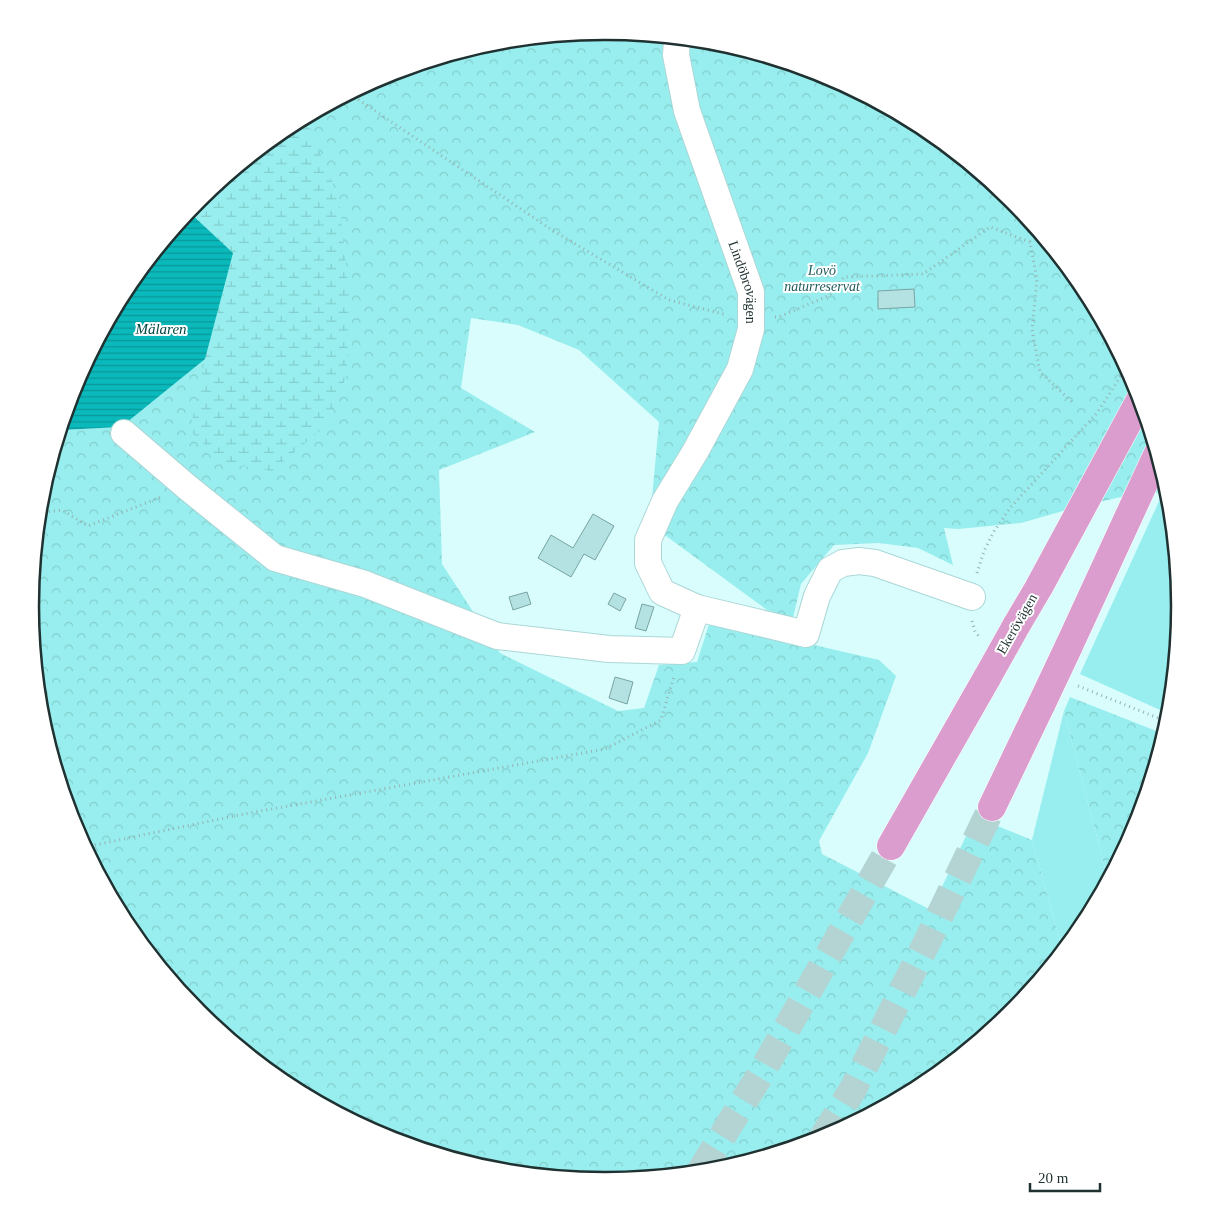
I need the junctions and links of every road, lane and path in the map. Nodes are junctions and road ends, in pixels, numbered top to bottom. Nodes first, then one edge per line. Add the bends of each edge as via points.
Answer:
1 (677, 45) edge
2 (1121, 375) edge
3 (1135, 409) edge
4 (124, 433) dead end
5 (1153, 464) edge
6 (187, 487) junction
7 (47, 512) edge
8 (972, 597) junction
9 (697, 608) junction
10 (985, 643) dead end
11 (682, 651) junction
12 (1072, 684) dead end
13 (1160, 719) edge
14 (992, 807) tunnel mouth
15 (92, 846) edge
16 (890, 846) tunnel mouth

1 - 9 street, Lindöbrovägen via 686,111 751,292 751,329 740,369 665,501 648,540 648,563 662,592
2 - 8 path via 1097,413 1010,508 993,533 984,551
3 - 16 main road, Ekerövägen, bridge via 1039,587
4 - 6 street
5 - 14 main road, bridge
6 - 7 path via 88,526 62,510
6 - 11 street via 275,558 365,584 497,636 609,649
8 - 9 street via 875,563 859,561 842,563 830,570 817,596 806,634
8 - 10 path via 975,631
9 - 11 street
11 - 15 path via 661,720 605,749 244,814
12 - 13 path

